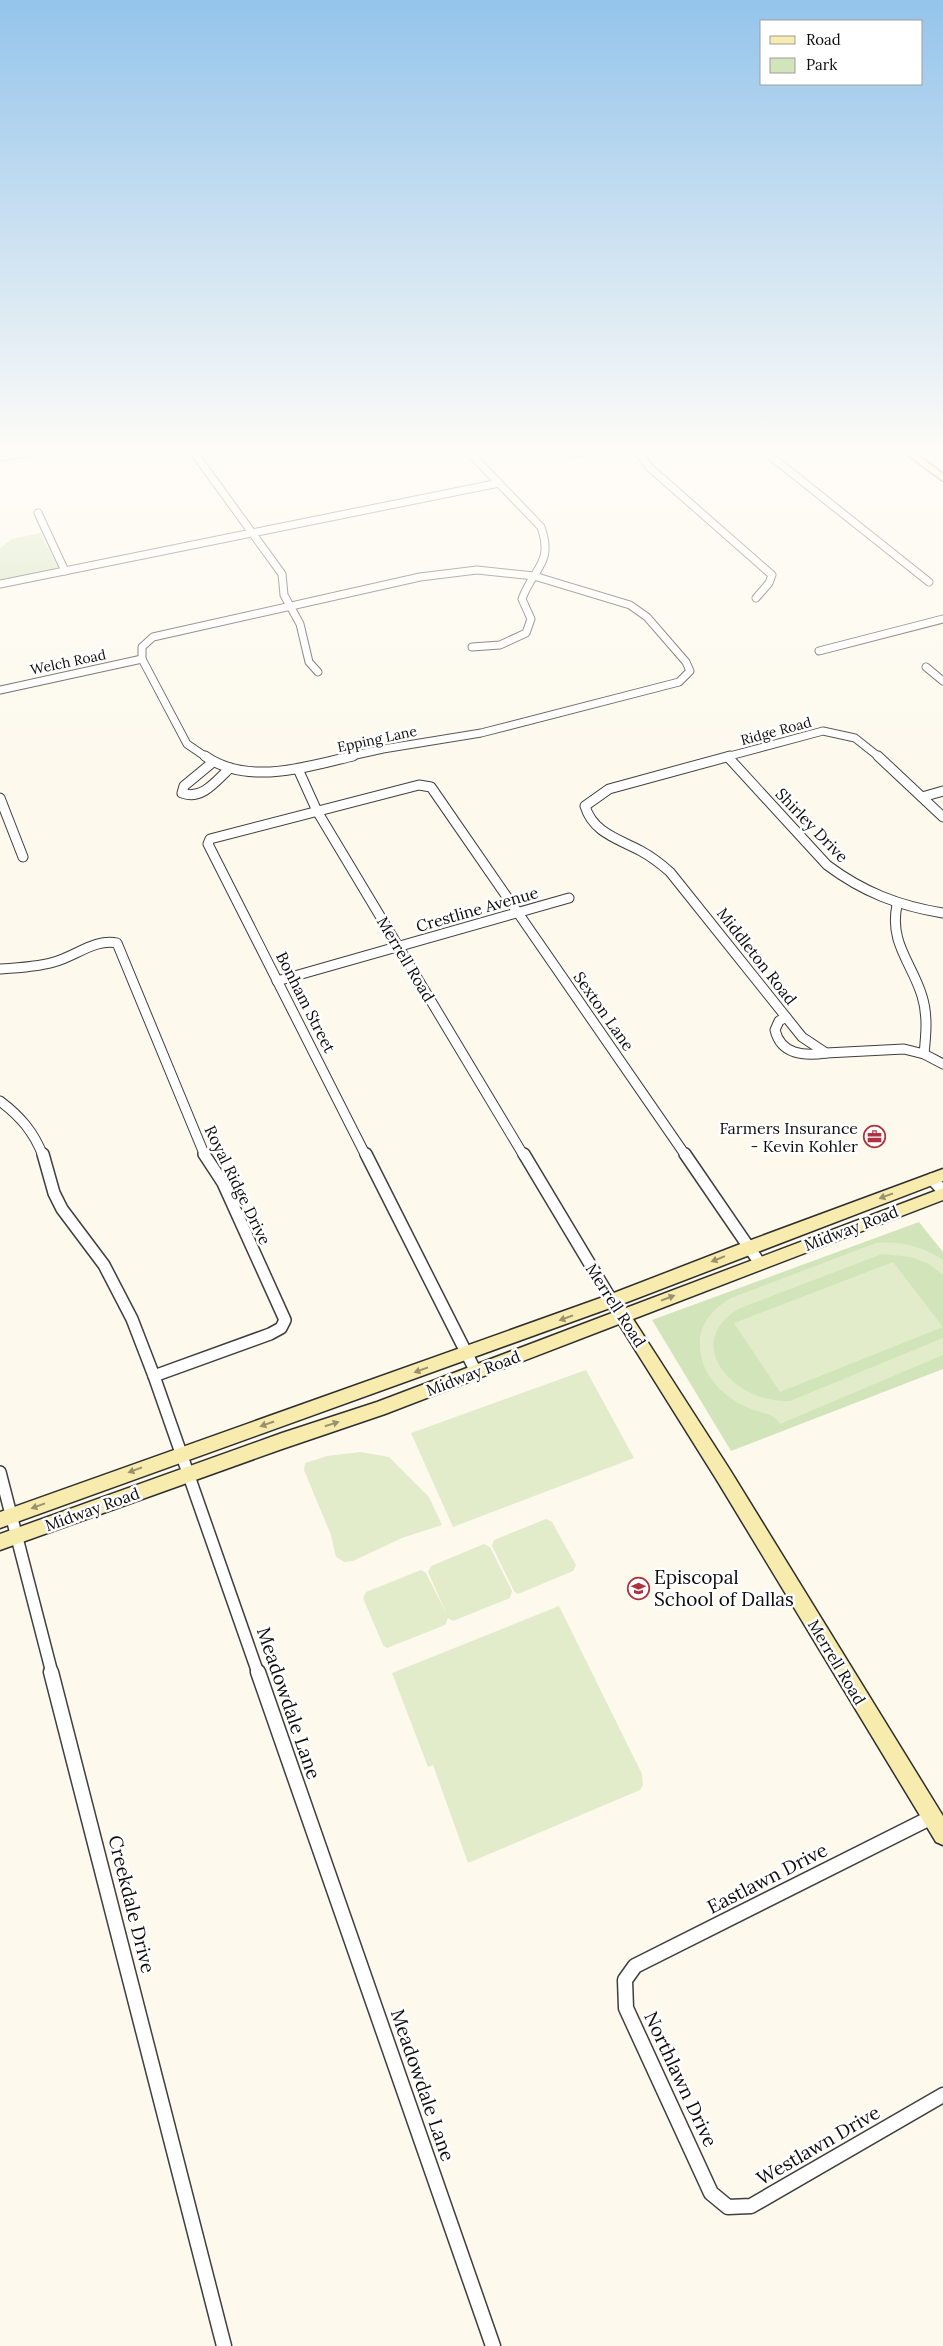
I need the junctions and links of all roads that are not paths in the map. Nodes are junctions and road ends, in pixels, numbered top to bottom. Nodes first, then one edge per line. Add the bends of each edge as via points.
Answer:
1 (60, 559) edge
2 (122, 559) edge
3 (271, 559) edge
4 (544, 559) edge
5 (753, 559) edge
6 (902, 559) edge
7 (65, 571) junction
8 (534, 576) junction
9 (930, 582) dead end
10 (0, 584) edge
11 (756, 598) dead end
12 (289, 605) junction
13 (943, 619) edge
14 (472, 647) dead end
15 (819, 651) dead end
16 (142, 659) junction
17 (926, 667) dead end
18 (318, 672) dead end
19 (943, 681) edge
20 (0, 690) edge
21 (728, 757) junction
22 (214, 762) junction
23 (230, 768) junction
24 (298, 770) junction
25 (419, 785) joint
26 (943, 791) edge
27 (922, 797) junction
28 (0, 798) edge
29 (590, 800) joint
30 (317, 811) junction
31 (943, 817) edge
32 (23, 858) dead end
33 (569, 898) dead end
34 (896, 905) junction
35 (518, 913) junction
36 (943, 913) edge
37 (399, 947) junction
38 (0, 969) edge
39 (277, 981) junction
40 (786, 1017) junction
41 (826, 1053) junction
42 (924, 1054) junction
43 (943, 1064) edge
44 (0, 1100) edge
45 (937, 1177) edge
46 (943, 1192) edge
47 (863, 1204) junction
48 (874, 1220) junction
49 (749, 1247) junction
50 (759, 1262) junction
51 (617, 1309) junction
52 (467, 1354) junction
53 (476, 1372) junction
54 (154, 1376) junction
55 (181, 1454) junction
56 (0, 1472) edge
57 (187, 1474) junction
58 (6, 1518) edge
59 (18, 1536) junction
60 (0, 1542) edge
61 (932, 1817) junction
62 (943, 1835) edge
63 (625, 1980) joint
64 (943, 2095) edge
65 (711, 2193) joint
66 (224, 2346) edge
67 (493, 2346) edge

1 - 7 street
2 - 7 street
3 - 12 street via 282,574 284,595
4 - 8 street
5 - 11 street via 772,576
6 - 9 street
7 - 10 street
8 - 12 street via 477,570 445,572
8 - 14 street via 522,599 531,619 526,633 504,645
8 - 24 street, Epping Lane via 612,598 641,611 686,662 690,671 679,682 481,733 383,748
12 - 16 street via 163,633 142,647
12 - 18 street via 300,624 309,662
13 - 15 street
16 - 20 street, Welch Road
16 - 22 street, Epping Lane via 187,744
17 - 19 street
21 - 27 street, Ridge Road via 823,731 840,732 865,744
21 - 29 street, Ridge Road via 609,789
21 - 34 street, Shirley Drive via 827,865 860,888
22 - 23 street, Epping Lane
22 - 23 street via 184,786 182,793 196,795
23 - 24 street, Epping Lane via 255,772
24 - 30 street, Merrell Road
25 - 30 street, Bonham Street
25 - 35 street, Sexton Lane via 430,787
26 - 27 street
27 - 31 street, Ridge Road
28 - 32 street
29 - 40 street, Middleton Road via 585,806 591,821 647,854 670,872
30 - 37 street, Merrell Road
30 - 39 street, Bonham Street via 210,839 208,844
33 - 35 street, Crestline Avenue
34 - 36 street, Shirley Drive
34 - 42 street via 893,928 917,981 926,1012
35 - 37 street, Crestline Avenue
35 - 49 street, Sexton Lane
37 - 39 street, Crestline Avenue
37 - 51 street, Merrell Road
38 - 54 street, Royal Ridge Drive via 45,966 102,942 117,943 202,1151 223,1183 285,1320 281,1328 270,1334
39 - 52 street, Bonham Street
40 - 41 street, Middleton Road via 802,1038
40 - 41 street via 779,1021 775,1030 781,1045 800,1054
41 - 42 street via 904,1049
42 - 43 street
44 - 54 street, Meadowdale Lane via 22,1117 33,1131 56,1199 103,1263 124,1298
45 - 46 street
45 -> 47 main road, Midway Road
46 - 48 main road, Midway Road
47 - 48 main road
47 - 49 main road, Midway Road
48 - 50 main road, Midway Road
49 - 50 street, Sexton Lane
49 -> 51 main road, Midway Road
51 -> 50 main road, Midway Road
51 -> 52 main road, Midway Road
51 - 53 main road, Midway Road
51 - 61 main road, Merrell Road
52 - 53 street, Bonham Street
52 -> 55 main road, Midway Road
57 -> 53 main road, Midway Road via 379,1409
54 - 55 street, Meadowdale Lane
55 - 57 street, Meadowdale Lane
55 -> 58 main road, Midway Road
56 - 58 street, Creekdale Drive
57 - 59 main road, Midway Road
57 - 67 street, Meadowdale Lane
58 - 59 street, Creekdale Drive
59 - 60 main road, Midway Road
59 - 66 street, Creekdale Drive
61 - 62 main road, Merrell Road
61 - 63 street, Eastlawn Drive via 635,1966
63 - 65 street, Northlawn Drive via 626,2008
64 - 65 street, Westlawn Drive via 751,2206 728,2206

